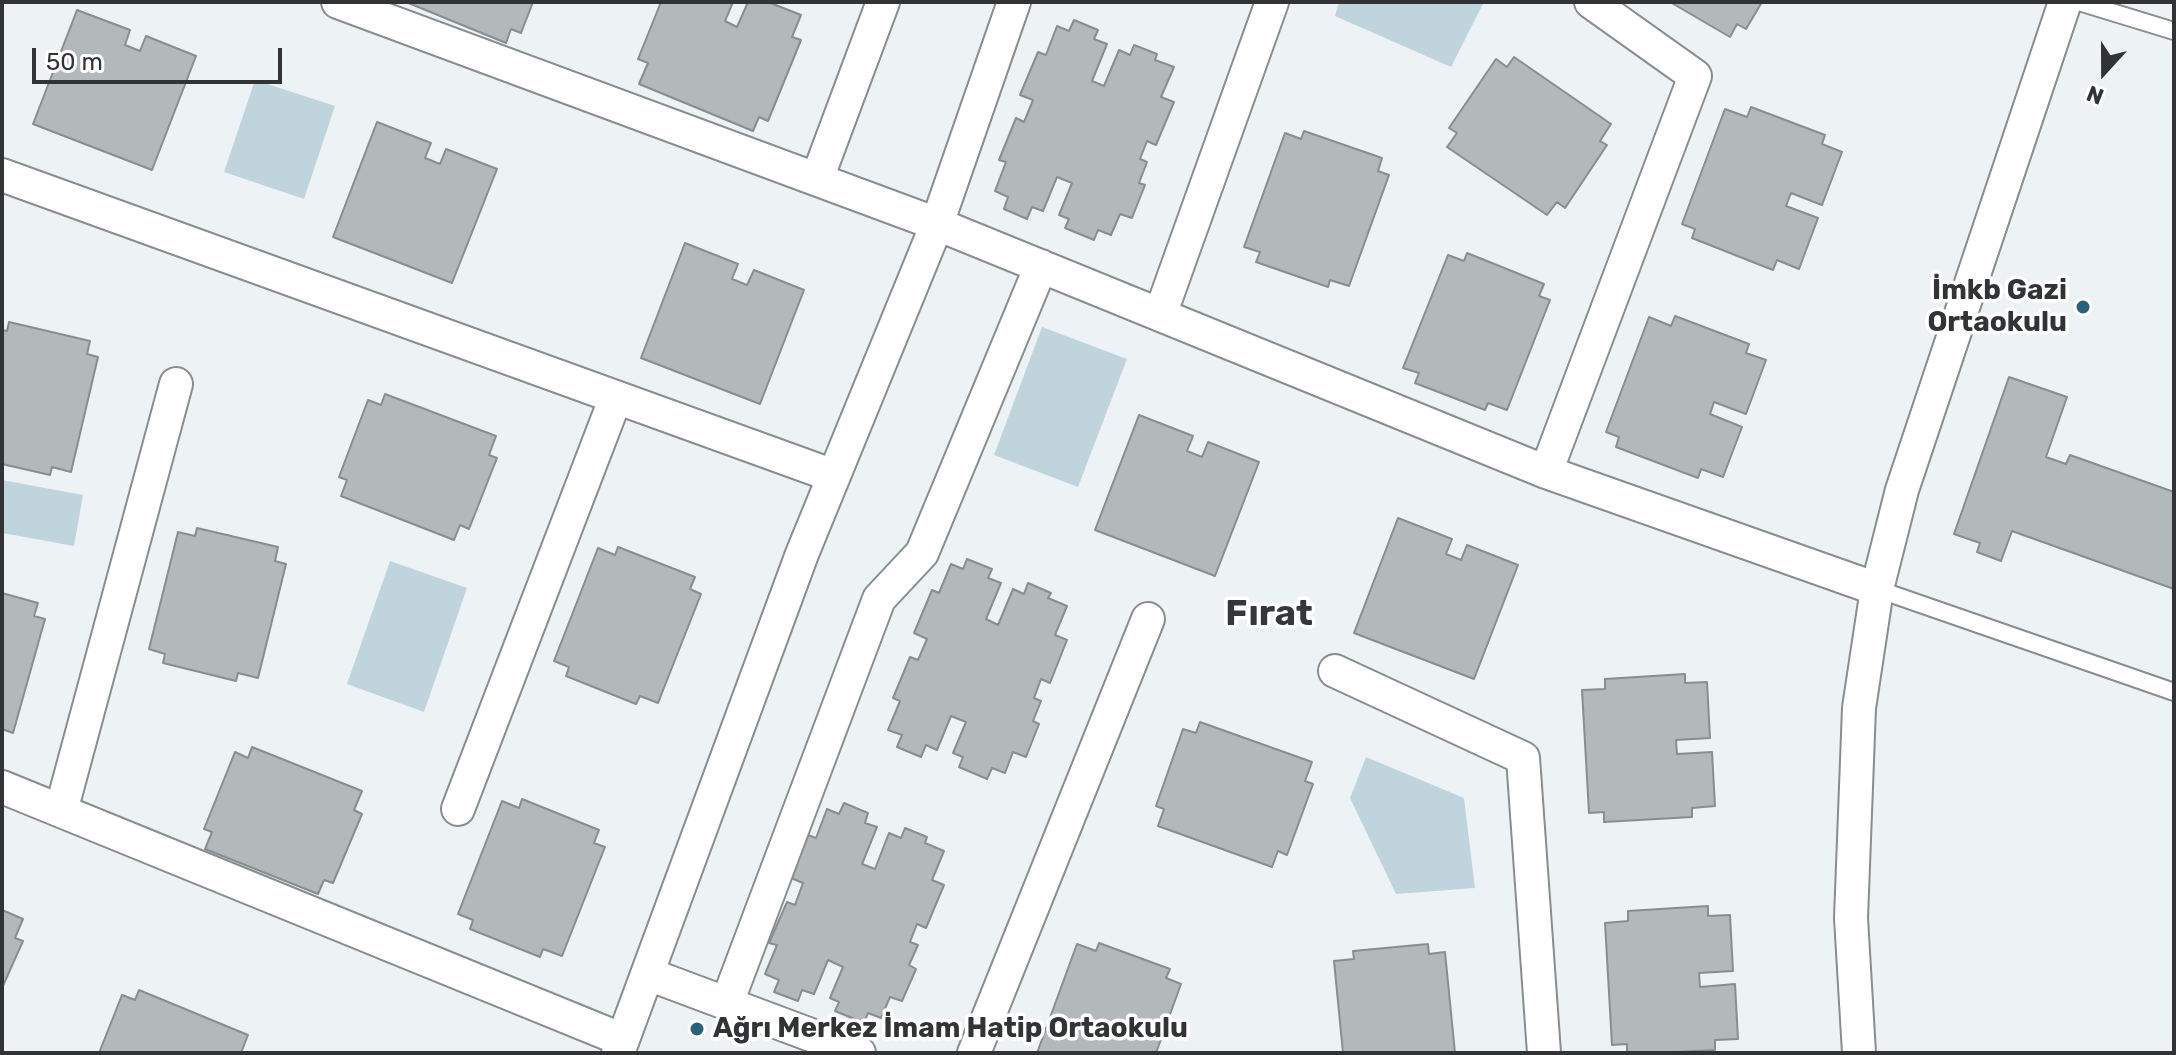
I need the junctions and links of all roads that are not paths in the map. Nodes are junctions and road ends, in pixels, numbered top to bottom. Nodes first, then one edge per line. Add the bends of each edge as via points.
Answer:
1 (338, 2) edge
2 (883, 2) edge
3 (1014, 2) edge
4 (1272, 2) edge
5 (1591, 2) edge
6 (2065, 2) edge
7 (2079, 2) edge
8 (2174, 31) edge
9 (2, 175) edge
10 (817, 179) junction
11 (937, 224) junction
12 (1041, 266) junction
13 (1160, 315) junction
14 (176, 384) dead end
15 (616, 397) junction
16 (1546, 472) junction
17 (834, 476) junction
18 (1877, 589) junction
19 (1148, 619) dead end
20 (1335, 671) dead end
21 (2174, 692) edge
22 (2, 787) edge
23 (458, 809) dead end
24 (61, 811) junction
25 (648, 974) junction
26 (727, 1003) junction
27 (793, 1041) edge
28 (621, 1046) edge
29 (859, 1053) edge
30 (974, 1053) edge
31 (1544, 1053) edge
32 (1859, 1053) edge

1 - 10 street
2 - 10 street
3 - 11 street
4 - 13 street
5 - 16 street via 1695,76
6 - 18 street via 1902,490
7 - 8 lane
9 - 15 street
10 - 11 street
11 - 12 street
11 - 17 street
12 - 13 street
12 - 26 street via 922,553 879,599
13 - 16 street
14 - 24 street
15 - 17 street
15 - 23 street
16 - 18 street
17 - 25 street
18 - 21 lane
18 - 32 street via 1859,708 1851,918
19 - 30 street
20 - 31 street via 1523,758
22 - 24 street
24 - 28 street
25 - 26 street
25 - 28 street
26 - 27 street
27 - 29 street

